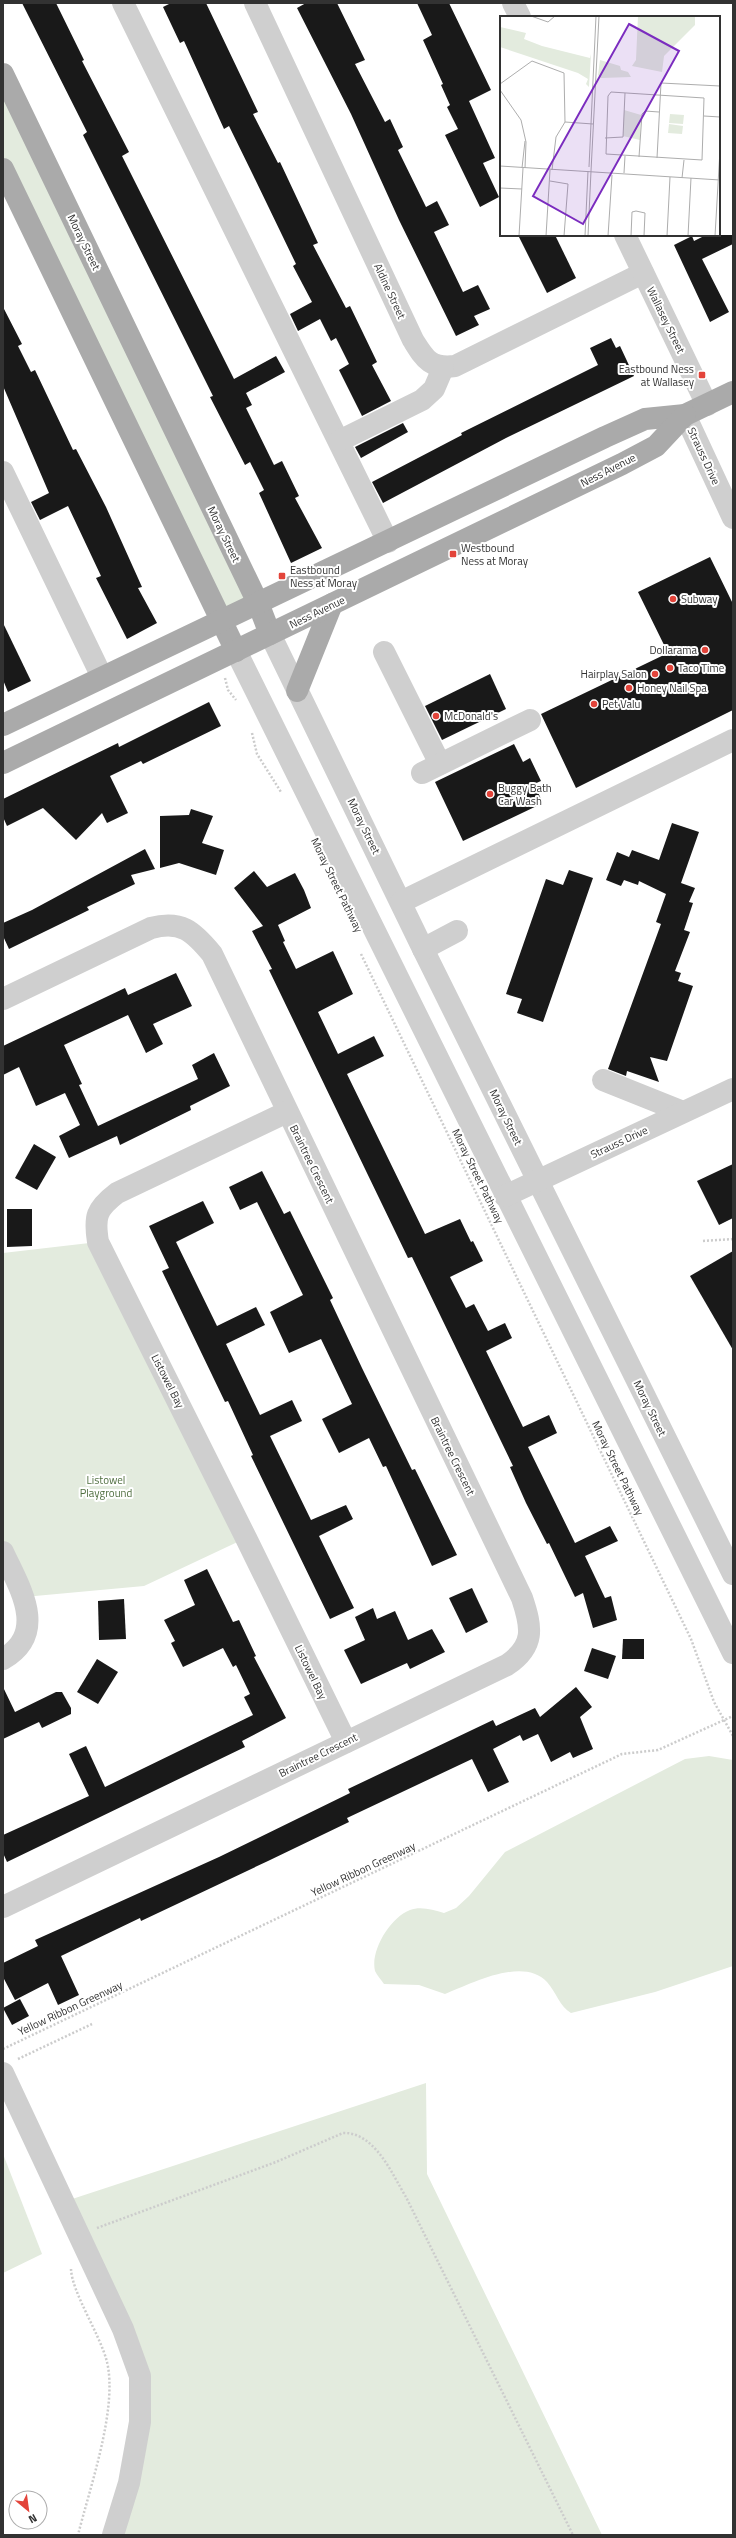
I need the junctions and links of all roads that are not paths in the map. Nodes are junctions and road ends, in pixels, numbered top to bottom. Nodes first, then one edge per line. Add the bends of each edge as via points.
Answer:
1 (123, 3) edge
2 (255, 3) edge
3 (513, 3) edge
4 (520, 16) edge
5 (3, 74) edge
6 (3, 168) edge
7 (625, 236) edge
8 (643, 273) junction
9 (442, 368) junction
10 (733, 392) edge
11 (707, 405) junction
12 (685, 415) junction
13 (339, 441) junction
14 (3, 472) edge
15 (733, 518) edge
16 (388, 542) junction
17 (258, 603) junction
18 (332, 604) junction
19 (221, 620) junction
20 (270, 634) junction
21 (384, 652) dead end
22 (227, 656) junction
23 (102, 677) junction
24 (297, 691) junction
25 (530, 720) dead end
26 (3, 725) edge
27 (733, 740) edge
28 (3, 763) edge
29 (401, 902) junction
30 (457, 932) dead end
31 (423, 949) junction
32 (3, 999) edge
33 (603, 1080) dead end
34 (733, 1089) edge
35 (287, 1112) junction
36 (683, 1112) junction
37 (538, 1180) junction
38 (506, 1196) junction
39 (3, 1552) edge
40 (733, 1574) edge
41 (733, 1653) edge
42 (3, 1659) edge
43 (346, 1742) junction
44 (3, 1907) edge
45 (10, 2067) edge
46 (114, 2535) edge

1 - 13 street
2 - 9 street, Aldine Street via 413,340 424,357
3 - 4 street
5 - 17 main road, Moray Street
6 - 19 main road
7 - 8 street, Wallasey Street
8 - 9 street via 468,361
8 - 11 street, Wallasey Street
9 - 13 street via 434,389 422,400
10 - 11 main road, Ness Avenue
11 - 12 main road, Ness Avenue
12 - 15 street, Strauss Drive
12 - 16 main road, Ness Avenue via 645,419
12 - 18 main road, Ness Avenue via 656,446
13 - 16 street
14 - 23 street
16 - 17 main road, Ness Avenue
17 - 19 main road, Ness Avenue
17 - 20 main road, Moray Street
18 - 20 main road, Ness Avenue
18 - 24 main road
19 - 22 main road
19 - 23 main road, Ness Avenue
20 - 22 main road, Ness Avenue
20 - 24 street, Moray Street
21 - 25 street via 431,768
22 - 28 main road, Ness Avenue
22 - 38 street
23 - 26 main road, Ness Avenue
24 - 29 street, Moray Street
27 - 29 street
29 - 31 street, Moray Street
30 - 31 street
31 - 37 street, Moray Street
32 - 35 street, Braintree Crescent via 141,932 164,924 185,928 195,934 212,954
33 - 36 street
34 - 36 street, Strauss Drive
35 - 43 street, Braintree Crescent via 522,1598 530,1630 524,1650 506,1665
35 - 43 street, Listowel Bay via 117,1193 102,1204 96,1217 96,1228 98,1242
36 - 37 street, Strauss Drive
37 - 38 street, Strauss Drive
37 - 40 street, Moray Street
38 - 41 street
39 - 42 street via 24,1597 29,1620 20,1642
43 - 44 street, Braintree Crescent
45 - 46 street via 82,2239 134,2352 140,2376 140,2422 129,2483

